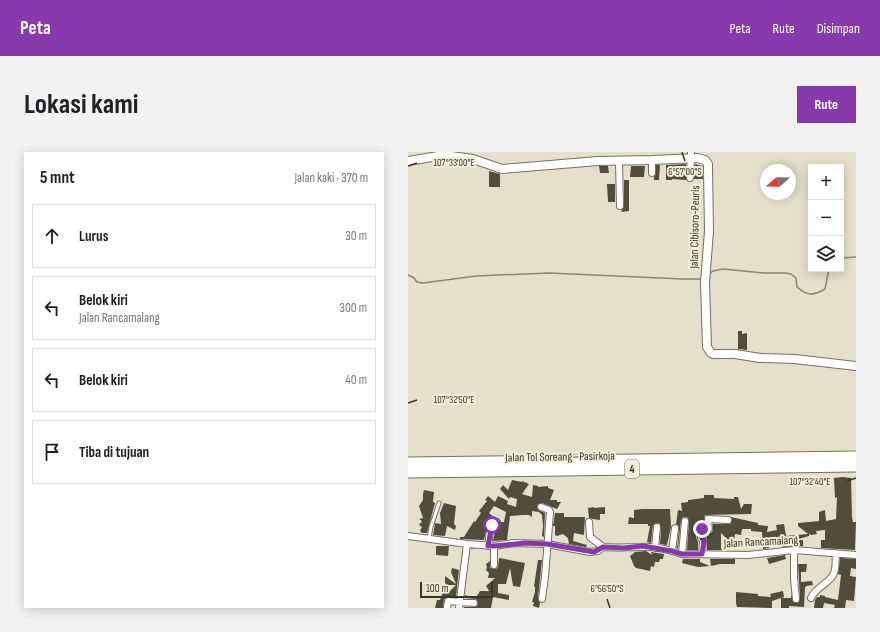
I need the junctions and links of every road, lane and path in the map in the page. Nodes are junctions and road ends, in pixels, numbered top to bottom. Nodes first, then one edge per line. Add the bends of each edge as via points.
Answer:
1 (694, 155) edge
2 (652, 160) junction
3 (408, 161) edge
4 (619, 161) junction
5 (652, 173) dead end
6 (690, 178) dead end
7 (620, 206) dead end
8 (856, 366) edge
9 (856, 457) edge
10 (408, 463) edge
11 (856, 466) edge
12 (408, 472) edge
13 (439, 503) dead end
14 (541, 507) dead end
15 (728, 520) dead end
16 (685, 521) dead end
17 (497, 522) dead end
18 (589, 522) dead end
19 (657, 527) dead end
20 (675, 528) dead end
21 (408, 536) edge
22 (429, 538) junction
23 (490, 542) junction
24 (467, 544) junction
25 (547, 544) junction
26 (602, 548) junction
27 (655, 548) junction
28 (794, 550) junction
29 (672, 551) junction
30 (836, 552) junction
31 (682, 554) junction
32 (702, 554) junction
33 (856, 555) edge
34 (494, 565) dead end
35 (811, 598) dead end
36 (542, 599) dead end
37 (796, 599) dead end
38 (474, 603) dead end
39 (459, 605) edge
40 (447, 608) edge

1 - 2 street
1 - 6 street
1 - 8 street, Jalan Cibisoro-Peuris via 708,164 707,347 713,354
2 - 4 street
2 - 5 street
3 - 4 street via 444,155 474,159 502,169
4 - 7 street
9 - 10 highway, Jalan Tol Soreang–Pasirkoja / 4
11 - 12 highway, Jalan Tol Soreang–Pasirkoja / 4
13 - 22 lane
14 - 25 street via 549,511
15 - 32 street via 708,519 709,529 702,529
16 - 31 street
17 - 23 street via 492,525
18 - 26 street via 590,537
19 - 27 street
20 - 29 street
21 - 22 street, Jalan Rancamalang
22 - 24 street, Jalan Rancamalang
23 - 24 street, Jalan Rancamalang
23 - 25 street, Jalan Rancamalang
23 - 34 street
24 - 39 street
25 - 26 street, Jalan Rancamalang via 590,552
25 - 36 street
26 - 27 street, Jalan Rancamalang
27 - 29 street, Jalan Rancamalang
28 - 30 street, Jalan Rancamalang
28 - 32 street, Jalan Rancamalang via 748,555
28 - 37 street
29 - 31 street, Jalan Rancamalang
30 - 33 street, Jalan Rancamalang
30 - 35 street via 834,572
31 - 32 street, Jalan Rancamalang
38 - 39 street
39 - 40 street via 448,601

